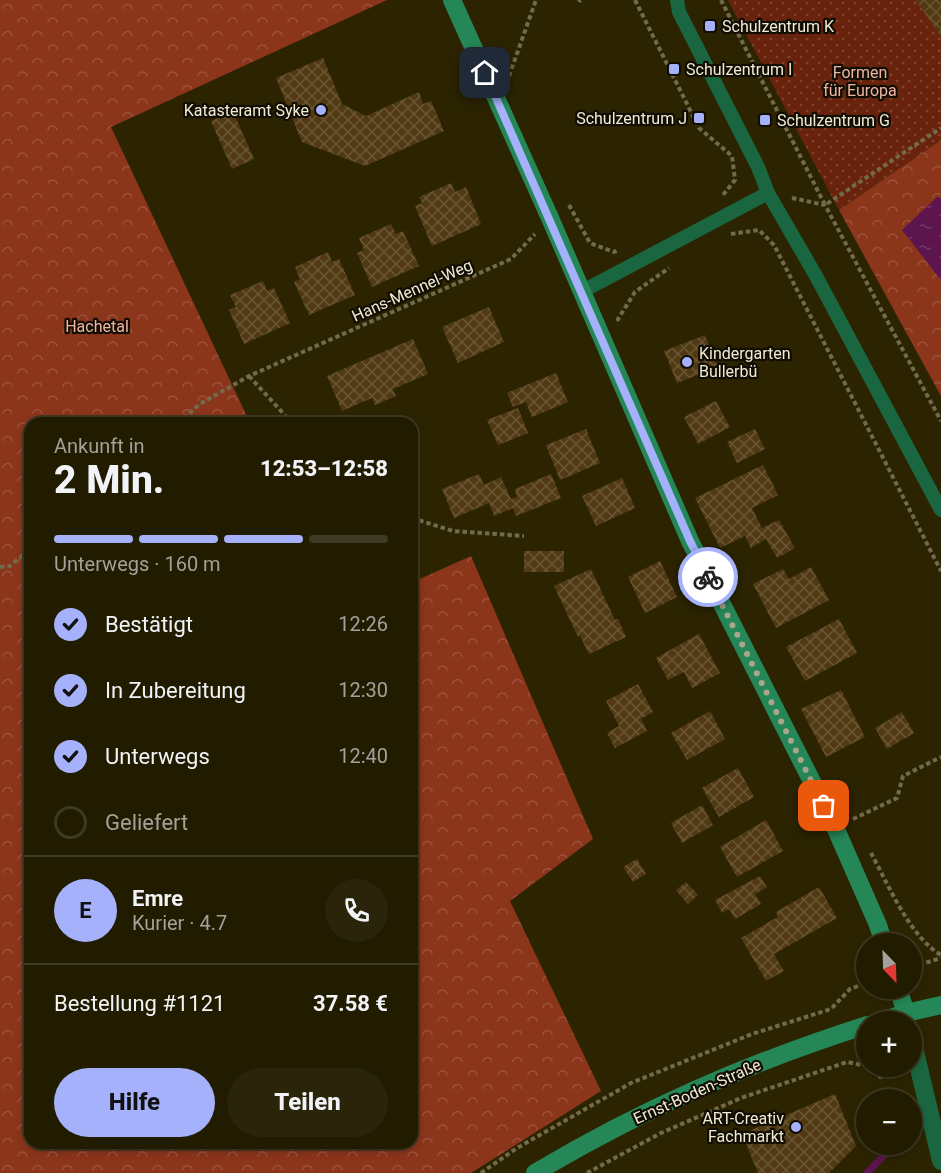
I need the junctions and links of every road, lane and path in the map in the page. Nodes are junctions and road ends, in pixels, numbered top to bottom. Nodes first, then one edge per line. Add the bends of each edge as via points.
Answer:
1 (452, 0) edge
2 (536, 0) edge
3 (635, 0) edge
4 (677, 0) edge
5 (721, 0) edge
6 (508, 80) dead end
7 (941, 128) edge
8 (768, 193) junction
9 (565, 197) dead end
10 (720, 199) dead end
11 (825, 205) junction
12 (571, 208) junction
13 (550, 218) junction
14 (727, 234) dead end
15 (623, 247) dead end
16 (674, 264) dead end
17 (581, 292) junction
18 (618, 319) dead end
19 (249, 376) junction
20 (185, 417) edge
21 (287, 417) edge
22 (941, 421) edge
23 (941, 510) edge
24 (418, 520) edge
25 (524, 536) dead end
26 (24, 554) edge
27 (0, 567) edge
28 (941, 571) edge
29 (941, 757) edge
30 (852, 819) dead end
31 (881, 933) edge
32 (941, 958) edge
33 (922, 963) edge
34 (856, 987) edge
35 (941, 1005) edge
36 (922, 1012) edge
37 (856, 1029) edge
38 (856, 1064) edge
39 (921, 1077) edge
40 (941, 1161) edge
41 (481, 1173) edge
42 (535, 1173) edge
43 (587, 1173) edge

1 - 13 street
2 - 6 path
3 - 10 path via 699,128 732,156 735,180
4 - 8 lane via 679,12
5 - 11 path
7 - 11 path
8 - 11 path
8 - 17 lane
8 - 23 lane
9 - 12 path
11 - 22 path
12 - 13 path, Hans-Mennel-Weg
12 - 15 path via 590,243 614,252
13 - 17 street
13 - 19 path, Hans-Mennel-Weg via 537,226 534,236 511,259
14 - 28 path via 759,230 774,245
16 - 18 path via 635,292
17 - 31 street via 690,541 835,827
19 - 20 path, Hans-Mennel-Weg
19 - 21 path
24 - 25 path via 453,531
26 - 27 path via 10,566
29 - 30 path via 903,776 897,798
32 - 33 path
34 - 41 path via 831,1009 752,1034 631,1083
35 - 36 street
37 - 42 street, Ernst-Boden-Straße via 661,1104
38 - 43 path via 847,1062 741,1098 661,1133
39 - 40 street

